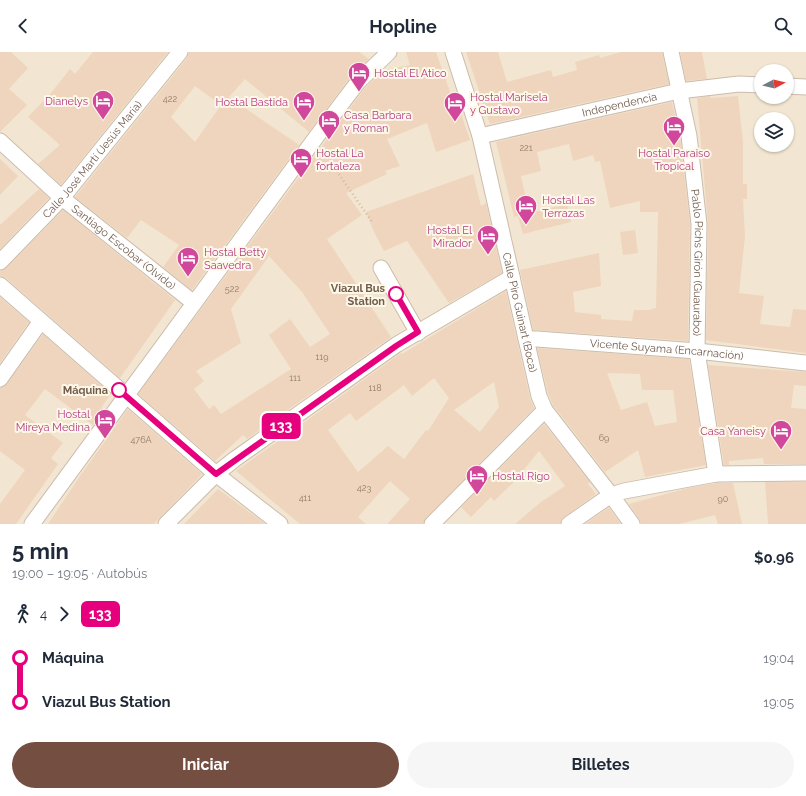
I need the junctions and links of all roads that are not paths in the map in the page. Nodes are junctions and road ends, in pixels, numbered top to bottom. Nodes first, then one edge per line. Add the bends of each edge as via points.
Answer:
1 (180, 52) edge
2 (389, 52) edge
3 (453, 52) edge
4 (671, 52) edge
5 (754, 85) edge
6 (794, 86) edge
7 (806, 86) edge
8 (679, 91) junction
9 (480, 136) junction
10 (0, 142) edge
11 (62, 198) junction
12 (0, 262) edge
13 (381, 268) dead end
14 (512, 277) junction
15 (0, 285) edge
16 (194, 303) junction
17 (41, 321) junction
18 (418, 332) junction
19 (526, 340) junction
20 (697, 351) junction
21 (806, 363) edge
22 (0, 379) edge
23 (125, 395) junction
24 (545, 410) junction
25 (806, 473) edge
26 (216, 474) junction
27 (716, 474) junction
28 (611, 495) junction
29 (276, 522) edge
30 (32, 524) edge
31 (166, 524) edge
32 (432, 524) edge
33 (569, 524) edge
34 (632, 524) edge

1 - 11 street, Calle José Martí (Jesús María)
2 - 16 street via 358,82
3 - 9 street, Calle Piro Guinart (Boca)
4 - 8 street, Pablo Pichs Girón (Guaurabo)
5 - 8 street, Independencia
6 - 7 street
8 - 9 street, Independencia
8 - 20 street, Pablo Pichs Girón (Guaurabo) via 689,136 699,224
9 - 14 street, Calle Piro Guinart (Boca)
10 - 11 street, Santiago Escobar (Olvido)
11 - 12 street, Calle José Martí (Jesús María)
11 - 16 street, Santiago Escobar (Olvido)
13 - 18 street
14 - 18 street
14 - 19 street, Calle Piro Guinart (Boca)
15 - 17 street
16 - 23 street
17 - 22 street
17 - 23 street
18 - 26 street
19 - 20 street, Vicente Suyama (Encarnación)
19 - 24 street, Calle Piro Guinart (Boca) via 539,396
20 - 21 street, Vicente Suyama (Encarnación)
20 - 27 street, Pablo Pichs Girón (Guaurabo)
23 - 26 street
23 - 30 street
24 - 28 street, Calle Piro Guinart (Boca)
24 - 32 street
25 - 27 street
26 - 29 street
26 - 31 street
27 - 28 street
28 - 33 street
28 - 34 street, Calle Piro Guinart (Boca)

